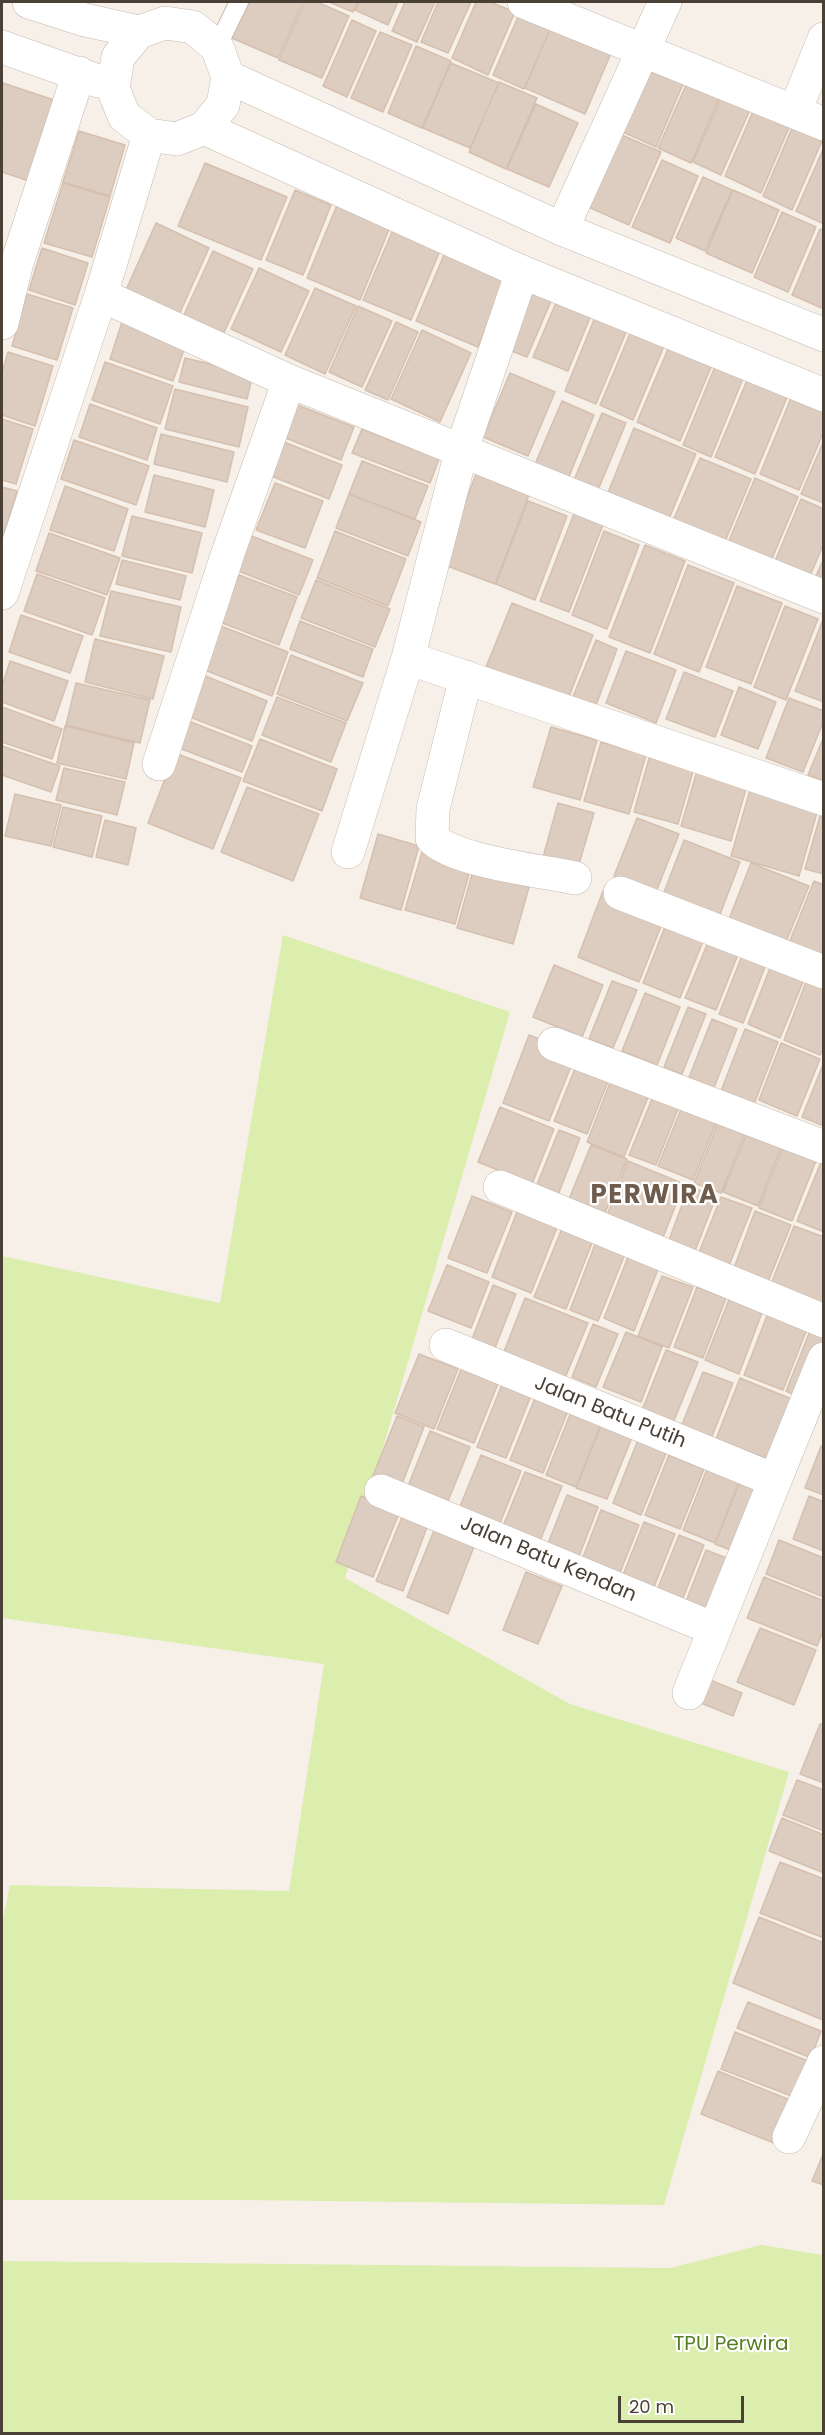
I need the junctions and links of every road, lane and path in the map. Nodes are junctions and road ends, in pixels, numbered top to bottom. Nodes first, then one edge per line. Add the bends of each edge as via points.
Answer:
1 (29, 2) edge
2 (239, 2) edge
3 (524, 2) edge
4 (665, 2) edge
5 (157, 19) edge
6 (824, 39) edge
7 (2, 47) edge
8 (642, 51) junction
9 (223, 62) junction
10 (79, 73) junction
11 (113, 88) junction
12 (809, 117) edge
13 (204, 128) junction
14 (148, 135) junction
15 (562, 229) junction
16 (522, 272) junction
17 (101, 295) junction
18 (2, 323) edge
19 (824, 335) edge
20 (289, 381) junction
21 (824, 395) edge
22 (462, 449) junction
23 (2, 593) edge
24 (824, 597) edge
25 (408, 658) junction
26 (466, 677) junction
27 (159, 764) dead end
28 (824, 799) edge
29 (348, 852) dead end
30 (575, 878) dead end
31 (620, 893) dead end
32 (824, 972) edge
33 (554, 1044) dead end
34 (824, 1147) edge
35 (500, 1187) dead end
36 (824, 1321) edge
37 (446, 1345) dead end
38 (824, 1359) edge
39 (774, 1480) junction
40 (381, 1491) dead end
41 (714, 1629) junction
42 (689, 1693) dead end
43 (824, 2061) edge
44 (789, 2137) dead end

1 - 5 street via 85,20
2 - 9 lane
3 - 8 street
4 - 8 street
5 - 9 street via 193,27
5 - 11 street via 118,57
6 - 12 street
7 - 10 street
8 - 12 street
8 - 15 street
9 - 13 street via 223,105
9 - 15 street
10 - 11 street
10 - 18 street via 16,266
11 - 14 street via 124,116
13 - 14 street via 177,139
13 - 16 street
14 - 17 street
15 - 19 street
16 - 21 street
16 - 22 street
17 - 20 street
17 - 23 street
20 - 22 street
20 - 27 street
22 - 24 street
22 - 25 street
25 - 26 street
25 - 29 street
26 - 28 street
26 - 30 street via 433,809 432,838 458,854
31 - 32 street
33 - 34 street
35 - 36 street
37 - 39 street, Jalan Batu Putih
38 - 39 street
39 - 41 street
40 - 41 street, Jalan Batu Kendan
41 - 42 street
43 - 44 street

